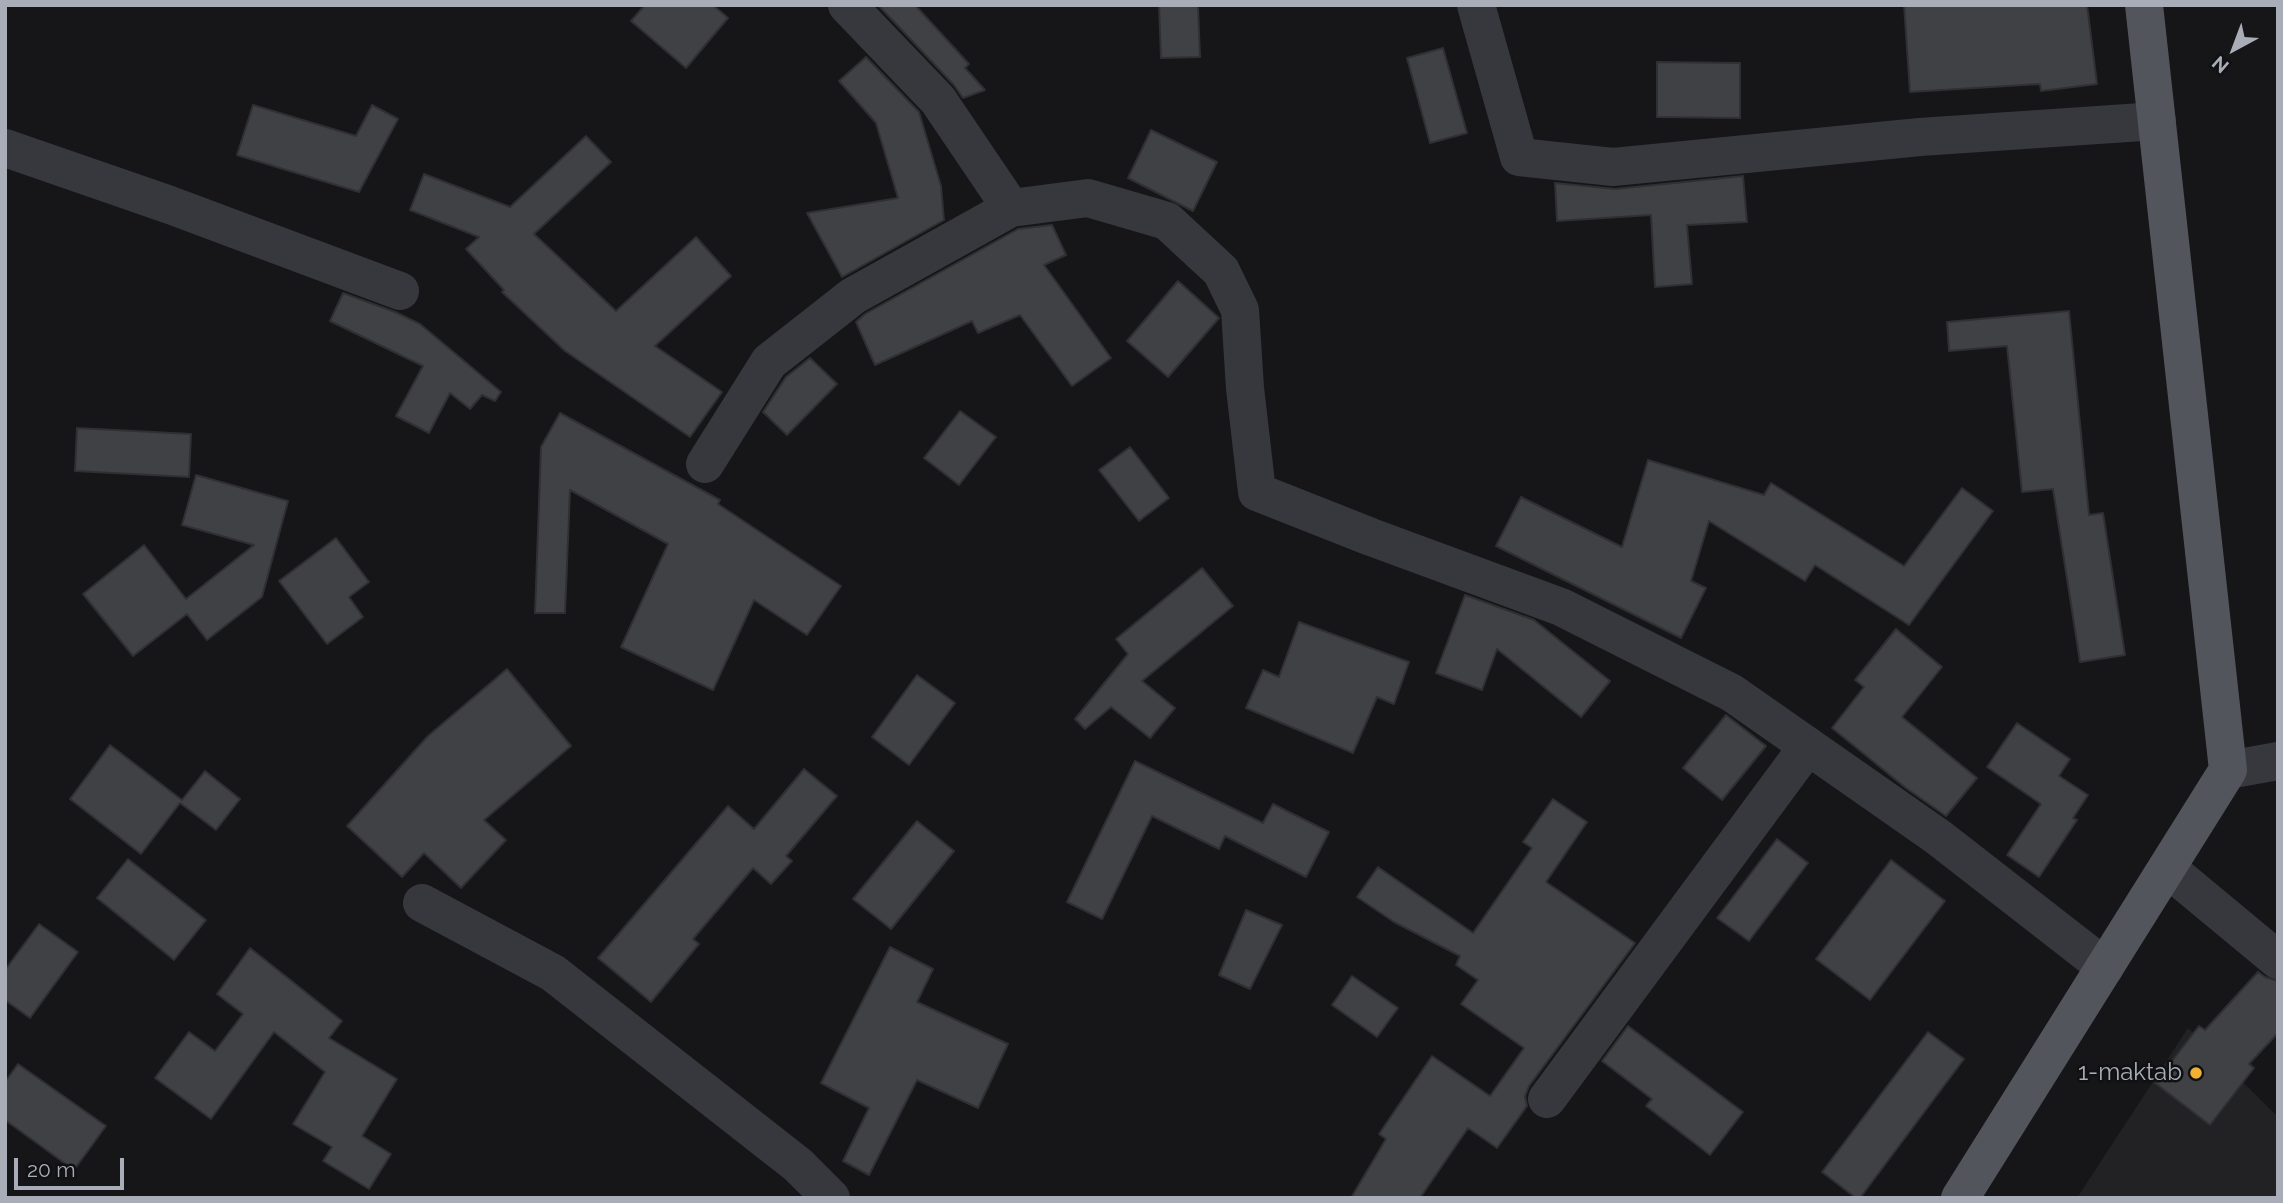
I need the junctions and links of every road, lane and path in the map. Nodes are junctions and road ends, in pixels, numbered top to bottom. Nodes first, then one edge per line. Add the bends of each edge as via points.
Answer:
1 (846, 5) edge
2 (1476, 5) edge
3 (2144, 5) edge
4 (2157, 121) junction
5 (5, 148) edge
6 (1011, 208) junction
7 (400, 291) dead end
8 (705, 464) dead end
9 (1808, 746) junction
10 (2278, 761) edge
11 (2228, 770) junction
12 (2167, 868) junction
13 (422, 903) dead end
14 (2278, 960) edge
15 (2105, 967) junction
16 (1547, 1099) dead end
17 (831, 1198) edge
18 (1960, 1198) edge

1 - 6 street via 938,100
2 - 4 street via 1520,157 1613,167 1920,137
3 - 4 main road
4 - 11 main road
5 - 7 street
6 - 8 street via 853,296 769,362
6 - 9 street via 1088,198 1167,221 1221,271 1240,310 1257,492 1561,607 1732,693
9 - 15 street via 1938,837
9 - 16 street
10 - 11 street
11 - 12 main road
12 - 14 street
12 - 15 main road
13 - 17 street via 553,973 798,1165
15 - 18 main road

